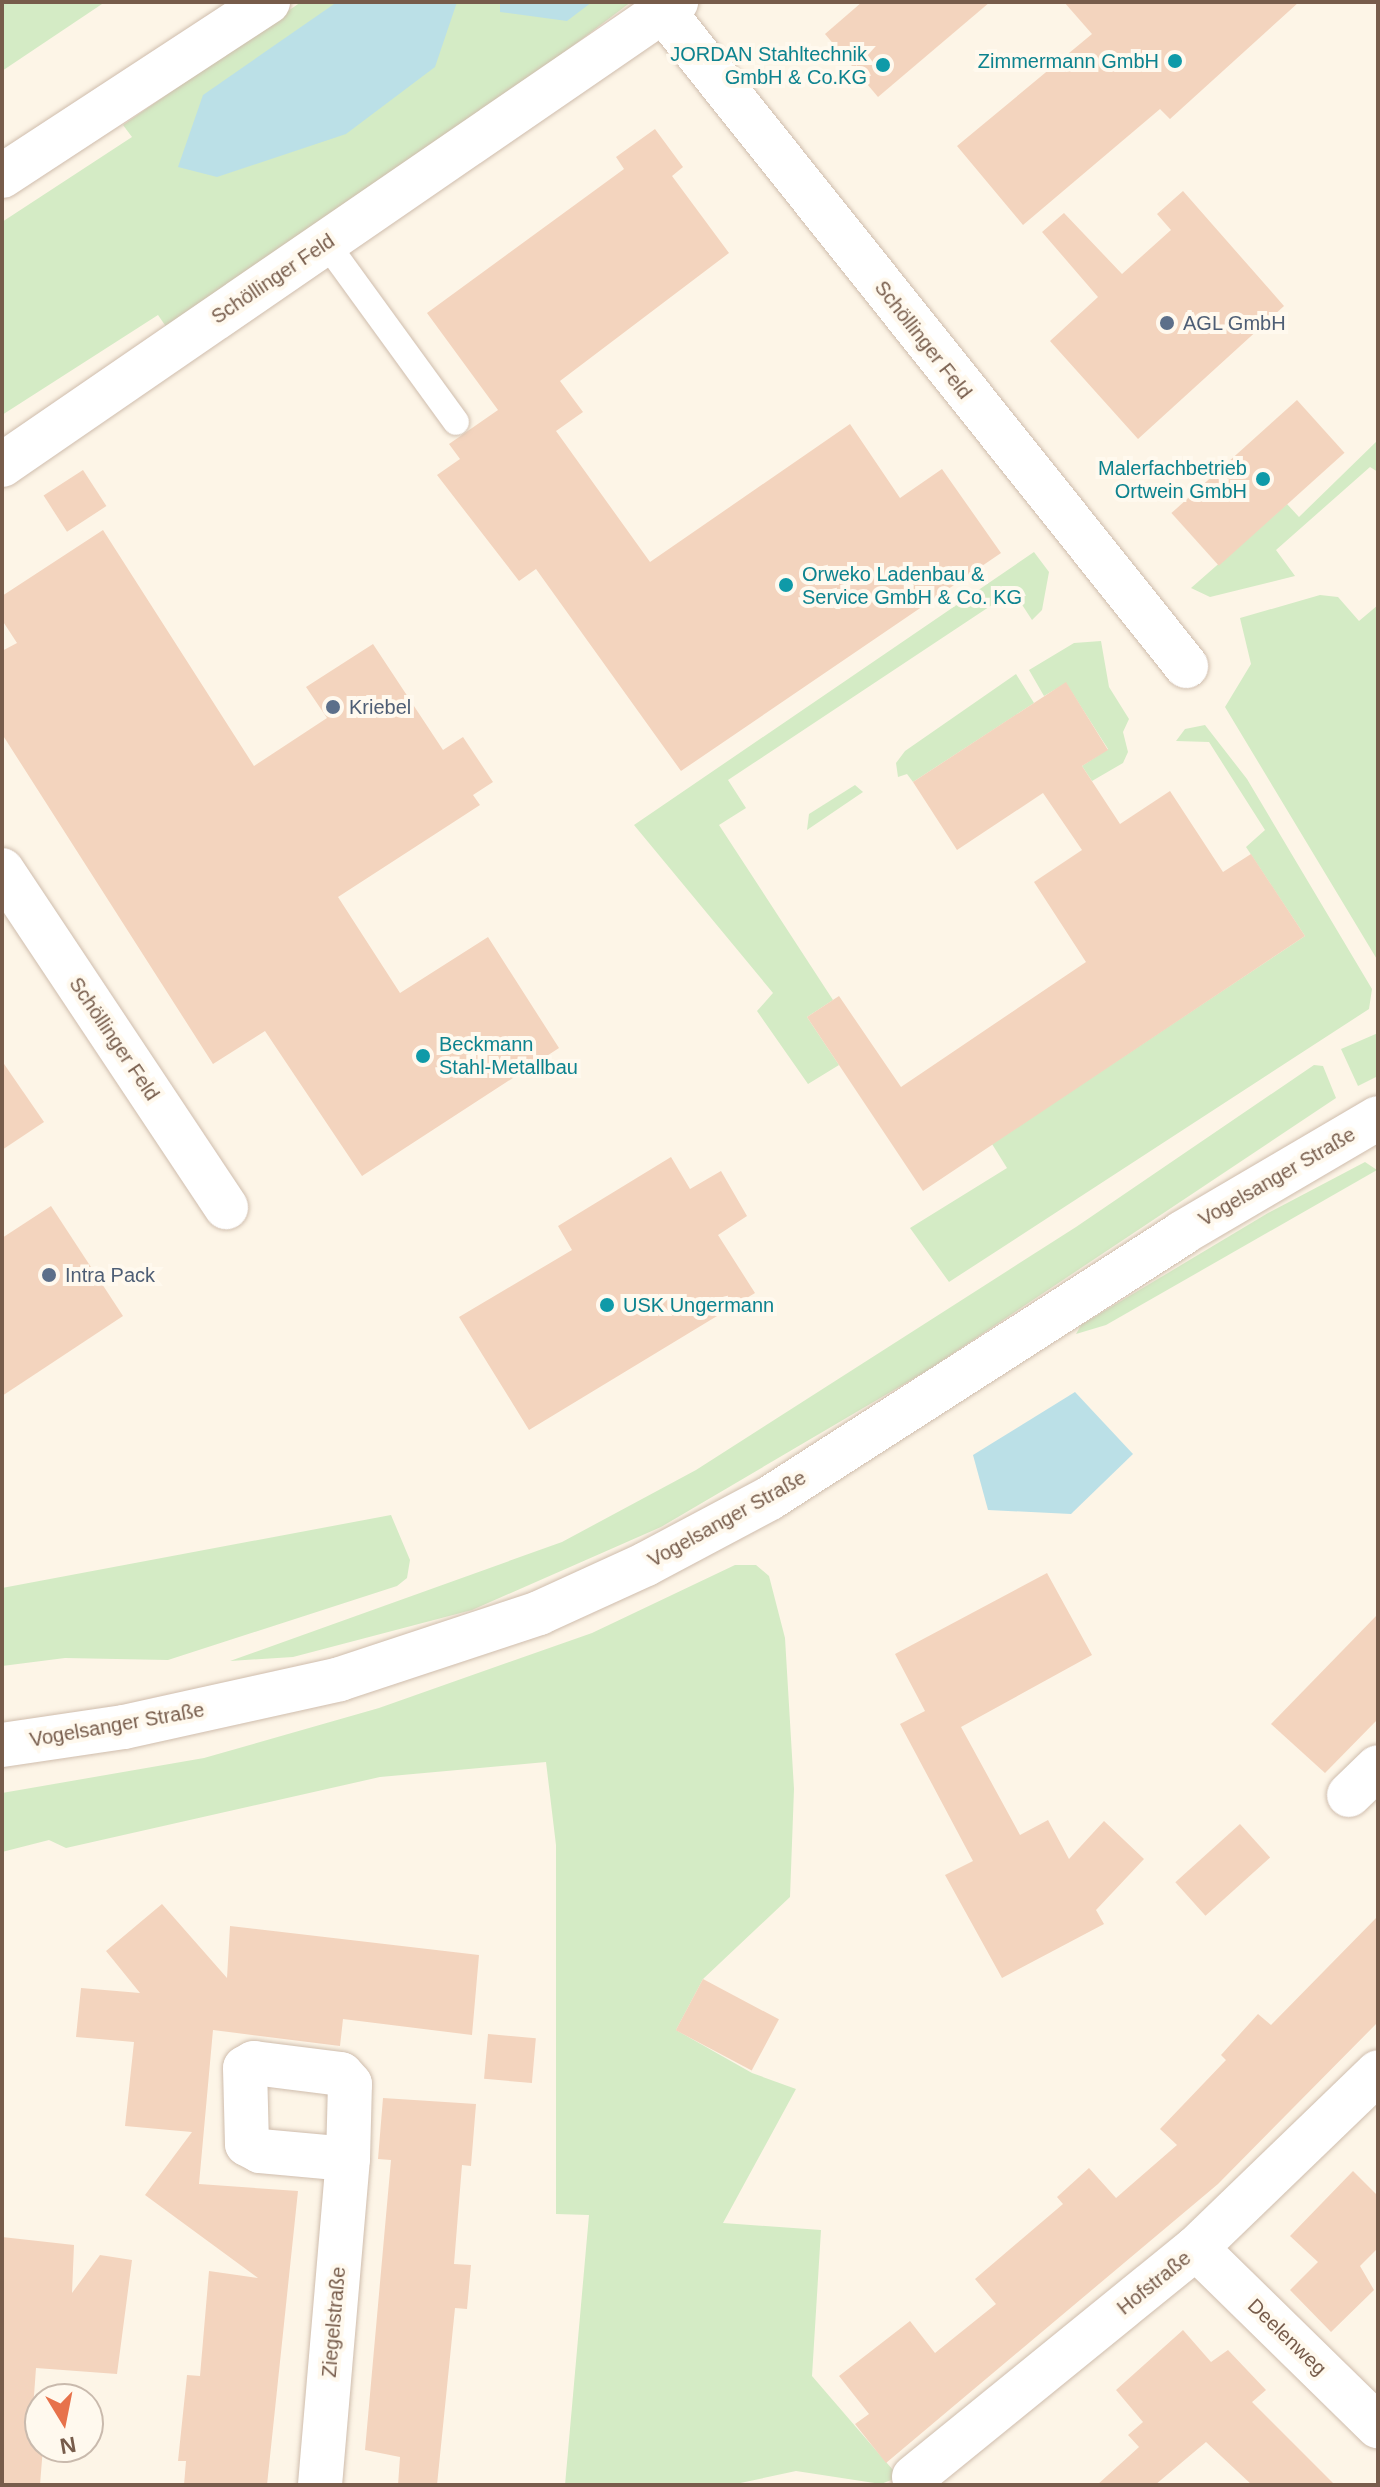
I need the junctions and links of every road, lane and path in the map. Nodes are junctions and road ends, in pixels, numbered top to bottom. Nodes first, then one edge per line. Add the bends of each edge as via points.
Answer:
1 (268, 2) edge
2 (670, 7) edge
3 (2, 176) edge
4 (326, 243) junction
5 (456, 422) dead end
6 (2, 465) edge
7 (1186, 666) dead end
8 (2, 870) edge
9 (1378, 1118) edge
10 (226, 1207) dead end
11 (2, 1745) edge
12 (1378, 2072) edge
13 (348, 2159) dead end
14 (1196, 2248) junction
15 (1378, 2426) edge
16 (914, 2477) dead end
17 (320, 2485) edge

1 - 3 street
2 - 4 street, Schöllinger Feld
2 - 7 street, Schöllinger Feld
4 - 5 lane
4 - 6 street, Schöllinger Feld
8 - 10 street, Schöllinger Feld
9 - 11 street, Vogelsanger Straße via 1182,1233 770,1498 539,1613 340,1679 124,1727
12 - 14 street, Hofstraße
13 - 17 street, Ziegelstraße
14 - 15 street, Deelenweg
14 - 16 street, Hofstraße

